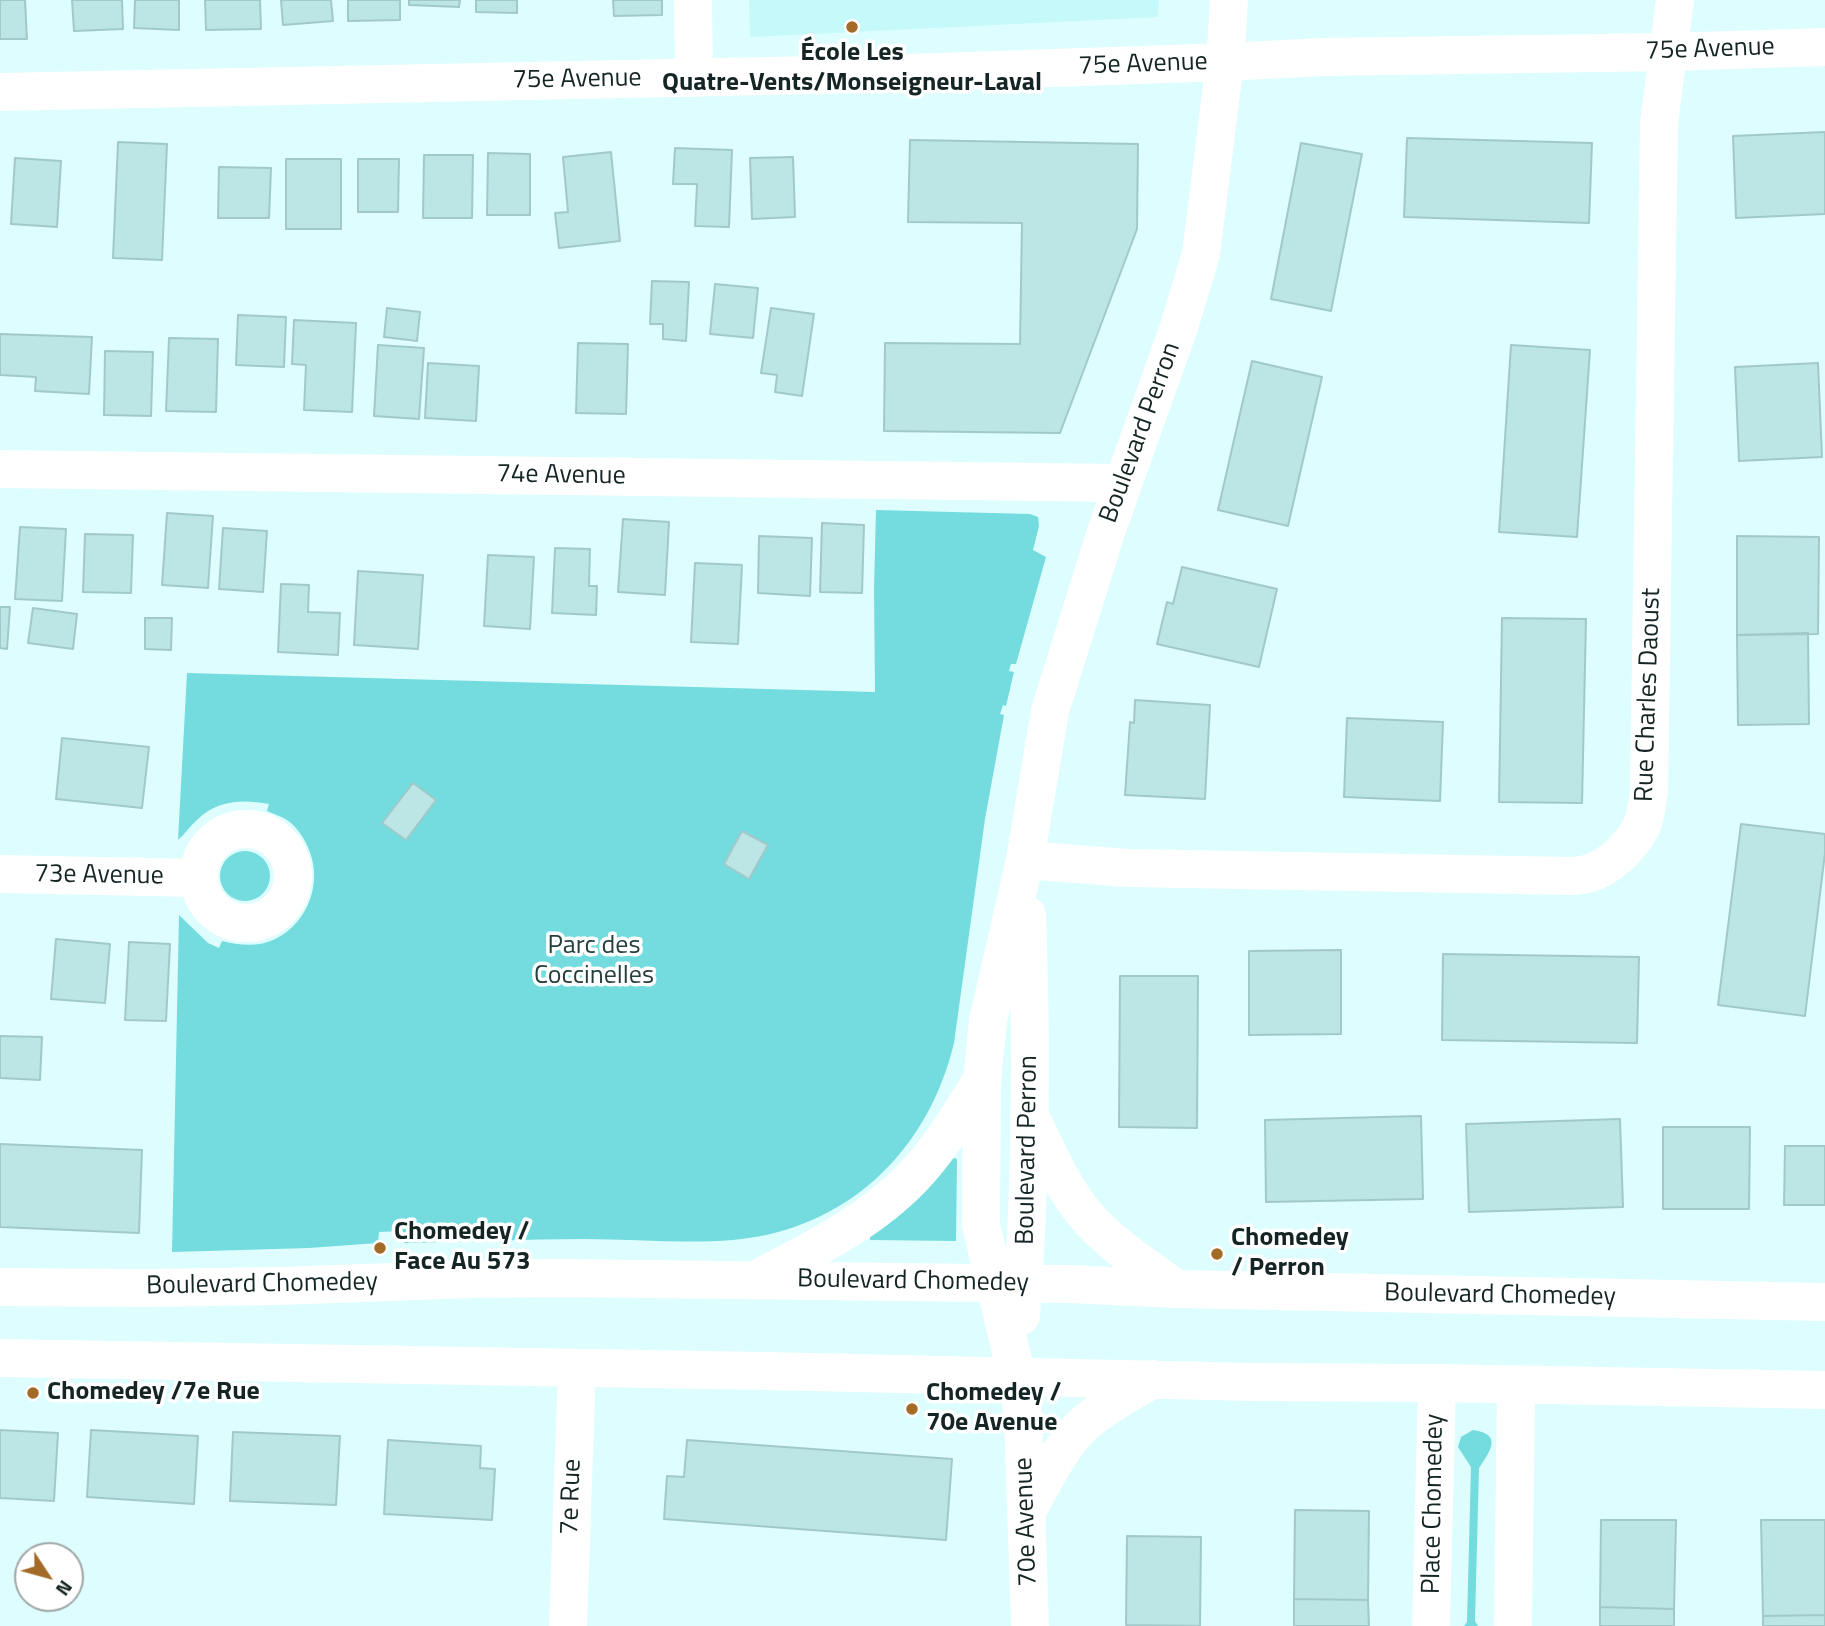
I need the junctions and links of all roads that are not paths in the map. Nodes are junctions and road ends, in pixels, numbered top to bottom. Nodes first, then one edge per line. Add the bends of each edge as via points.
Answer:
1 (693, 0) edge
2 (1229, 0) edge
3 (1675, 0) edge
4 (1825, 47) edge
5 (1669, 52) junction
6 (1225, 62) junction
7 (694, 78) junction
8 (0, 92) edge
9 (0, 469) edge
10 (1123, 483) junction
11 (1024, 860) junction
12 (0, 874) edge
13 (198, 878) dead end
14 (982, 1080) junction
15 (1029, 1114) junction
16 (754, 1280) junction
17 (1009, 1284) junction
18 (0, 1287) edge
19 (1176, 1289) junction
20 (1825, 1302) edge
21 (0, 1358) edge
22 (577, 1368) junction
23 (1017, 1377) junction
24 (1153, 1379) junction
25 (1437, 1383) junction
26 (1516, 1385) junction
27 (1825, 1390) edge
28 (1027, 1511) junction
29 (568, 1626) edge
30 (1030, 1626) edge
31 (1431, 1626) edge
32 (1513, 1626) edge

1 - 7 street
2 - 6 street, Boulevard Perron
3 - 5 street, Rue Charles Daoust
4 - 5 street, 75e Avenue
5 - 6 street, 75e Avenue
5 - 11 street, Rue Charles Daoust via 1659,123 1649,791 1647,811 1629,843 1606,865 1590,873 1565,876 1128,868
6 - 7 street, 75e Avenue
6 - 10 street, Boulevard Perron via 1201,254
7 - 8 street, 75e Avenue
9 - 10 street, 74e Avenue
10 - 11 street, Boulevard Perron via 1050,711
11 - 14 street, Boulevard Perron via 988,1021
11 - 15 street, Boulevard Perron via 1031,1024
12 - 13 street, 73e Avenue
14 - 16 street via 931,1154 898,1191 861,1221
14 - 17 street, Boulevard Perron via 981,1225
15 - 17 street, Boulevard Perron via 1027,1241
15 - 19 street via 1062,1181 1085,1215
16 - 17 street, Boulevard Chomedey
16 - 18 street, Boulevard Chomedey
17 - 19 street, Boulevard Chomedey
17 - 23 street, Boulevard Perron
19 - 20 street, Boulevard Chomedey
21 - 22 street
22 - 23 street
22 - 29 street, 7e Rue
23 - 24 street
23 - 28 street, 70e Avenue
24 - 25 street
24 - 28 street via 1083,1426
25 - 26 street
25 - 31 street, Place Chomedey
26 - 27 street
26 - 32 street
28 - 30 street, 70e Avenue

